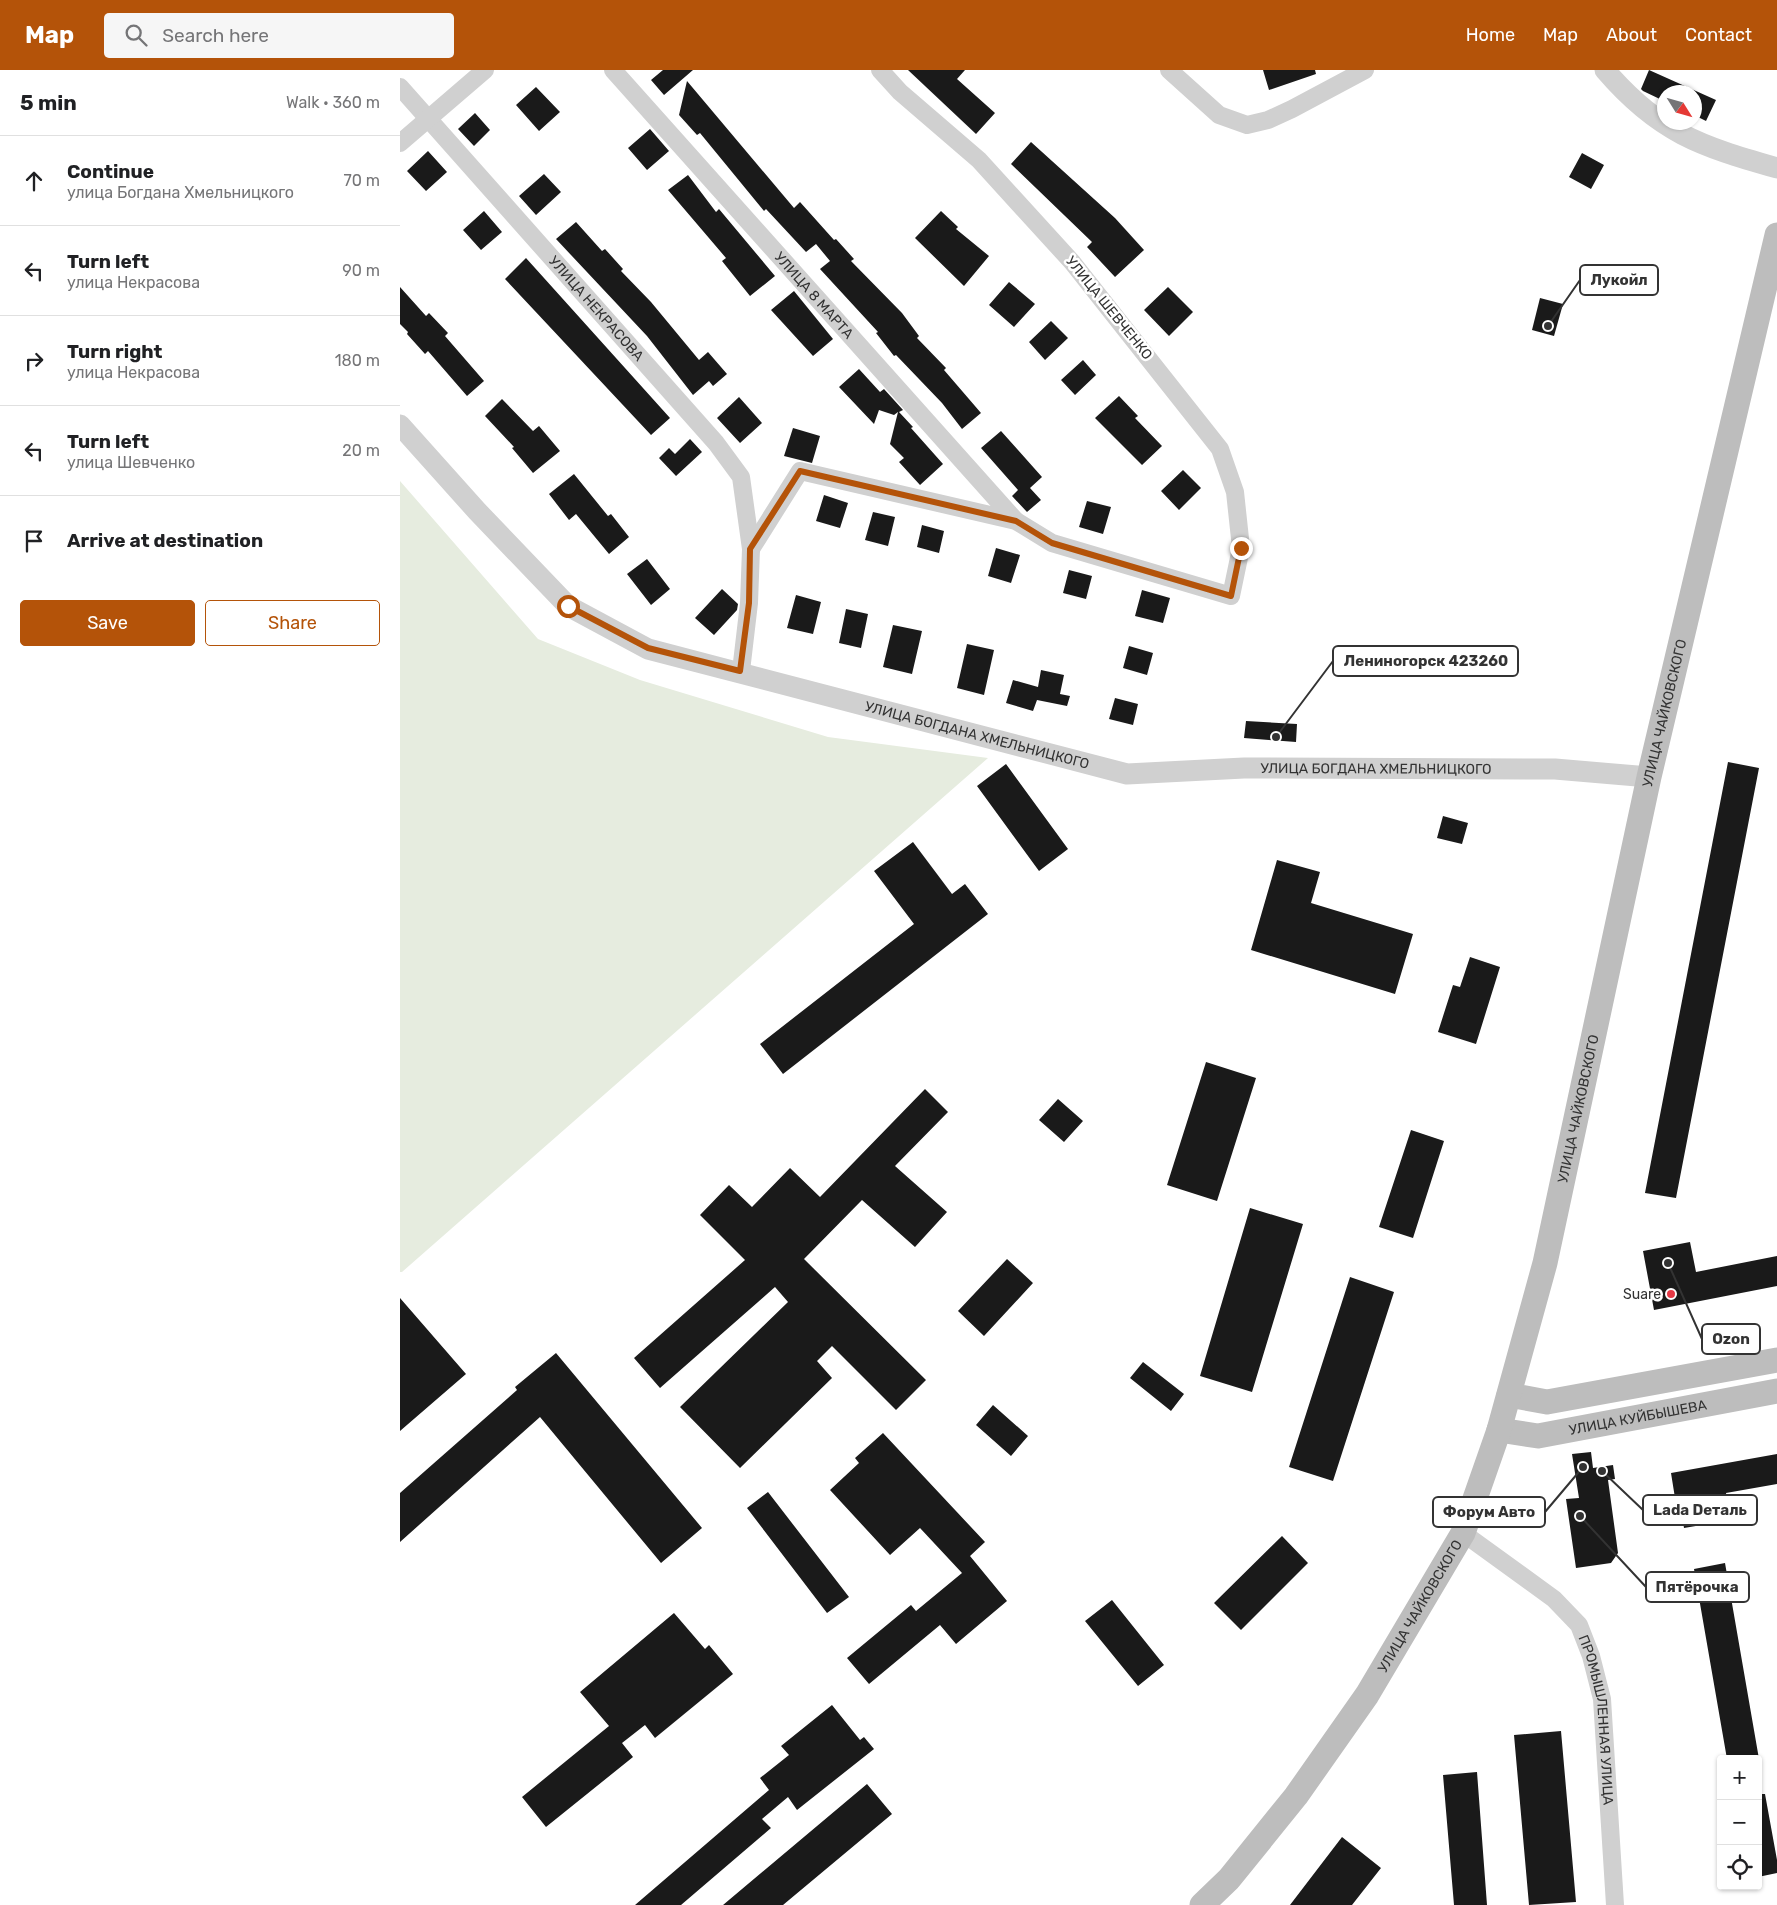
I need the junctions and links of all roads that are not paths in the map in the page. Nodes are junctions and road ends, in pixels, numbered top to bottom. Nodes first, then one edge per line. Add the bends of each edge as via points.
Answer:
1 (485, 70) edge
2 (613, 70) edge
3 (880, 70) edge
4 (1169, 70) edge
5 (1365, 70) edge
6 (1605, 70) edge
7 (400, 88) edge
8 (428, 119) junction
9 (400, 143) edge
10 (1777, 168) edge
11 (1777, 235) edge
12 (1769, 303) edge
13 (400, 425) edge
14 (1016, 521) junction
15 (750, 549) junction
16 (740, 671) junction
17 (1649, 777) junction
18 (1777, 1360) edge
19 (1777, 1391) edge
20 (1509, 1395) junction
21 (1498, 1430) junction
22 (1463, 1532) junction
23 (1202, 1905) edge
24 (1615, 1905) edge

1 - 8 street
2 - 14 street, УЛИЦА 8 МАРТА
3 - 14 street, УЛИЦА ШЕВЧЕНКО via 900,92 979,160 1072,262 1220,448 1235,492 1241,548 1231,596 1052,543
4 - 5 street via 1219,116 1247,125 1292,109
6 - 10 street via 1641,108 1684,137
7 - 8 street, УЛИЦА НЕКРАСОВА
8 - 9 street
8 - 15 street, УЛИЦА НЕКРАСОВА via 716,443 741,477
11 - 12 main road, УЛИЦА ЧАЙКОВСКОГО
12 - 17 main road, УЛИЦА ЧАЙКОВСКОГО
13 - 16 street, УЛИЦА БОГДАНА ХМЕЛЬНИЦКОГО via 568,606 648,648
14 - 15 street via 800,471
15 - 16 street, УЛИЦА НЕКРАСОВА via 749,603
16 - 17 street, УЛИЦА БОГДАНА ХМЕЛЬНИЦКОГО via 1127,774 1244,768 1555,769
17 - 20 main road, УЛИЦА ЧАЙКОВСКОГО via 1551,1238
18 - 20 main road via 1547,1402
19 - 21 main road, УЛИЦА КУЙБЫШЕВА via 1538,1436
20 - 21 main road, УЛИЦА ЧАЙКОВСКОГО
21 - 22 main road, УЛИЦА ЧАЙКОВСКОГО
22 - 23 main road, УЛИЦА ЧАЙКОВСКОГО via 1367,1695 1296,1796 1229,1879
22 - 24 street, ПРОМЫШЛЕННАЯ УЛИЦА via 1554,1599 1579,1625 1602,1699

